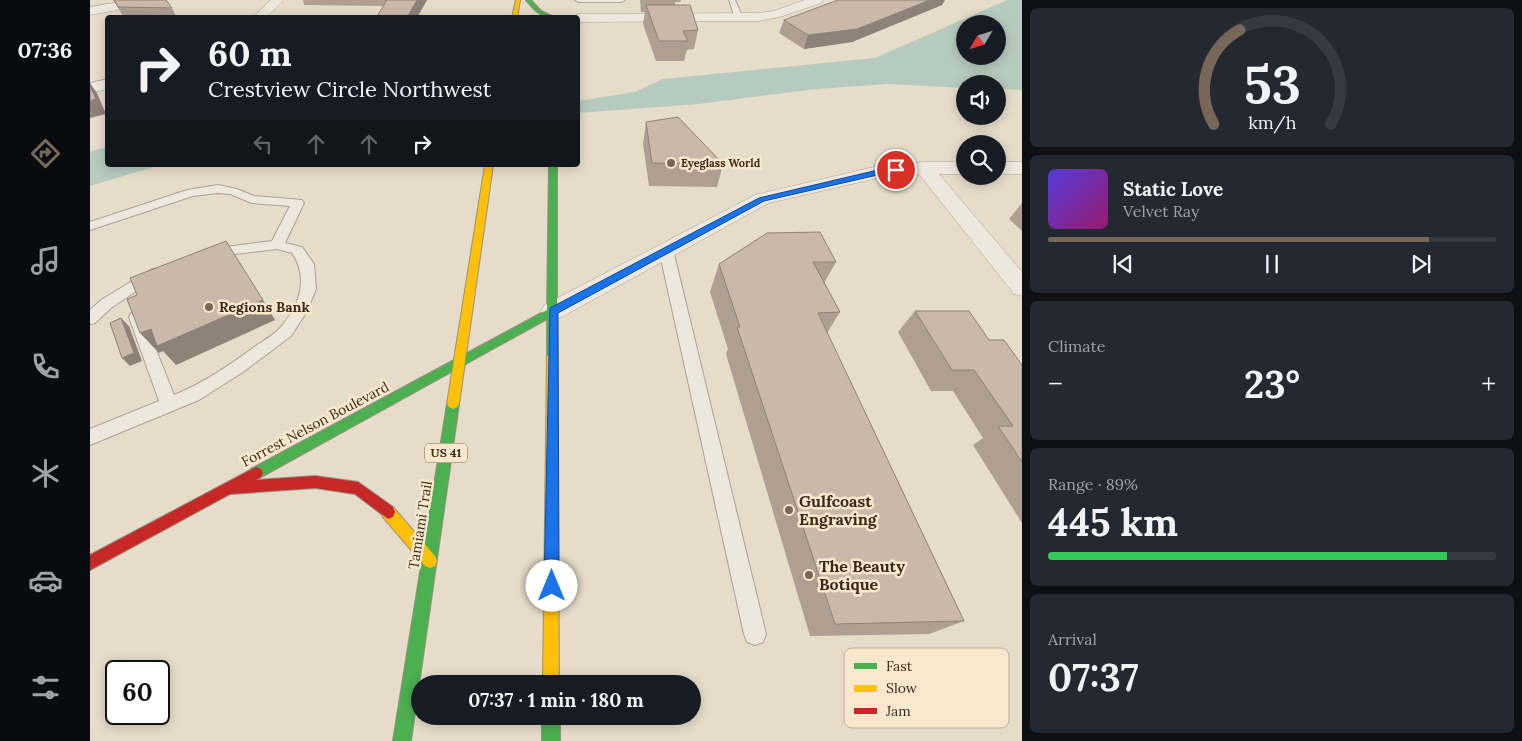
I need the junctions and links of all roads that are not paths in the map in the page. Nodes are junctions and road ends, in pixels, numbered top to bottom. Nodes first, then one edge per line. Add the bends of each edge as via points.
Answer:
1 (151, 0) edge
2 (278, 0) edge
3 (518, 0) edge
4 (528, 0) edge
5 (578, 0) edge
6 (622, 0) edge
7 (732, 0) edge
8 (817, 0) edge
9 (785, 5) edge
10 (90, 11) edge
11 (261, 15) edge
12 (515, 15) edge
13 (556, 15) edge
14 (580, 18) edge
15 (739, 18) junction
16 (105, 85) edge
17 (90, 88) edge
18 (489, 167) edge
19 (554, 167) edge
20 (924, 168) junction
21 (956, 168) edge
22 (1006, 168) edge
23 (1022, 168) edge
24 (90, 226) edge
25 (277, 245) junction
26 (666, 250) junction
27 (195, 258) edge
28 (163, 268) edge
29 (1022, 288) edge
30 (125, 292) junction
31 (553, 311) junction
32 (90, 319) edge
33 (460, 362) junction
34 (169, 405) junction
35 (90, 437) edge
36 (228, 488) junction
37 (430, 561) junction
38 (90, 563) edge
39 (755, 634) dead end
40 (551, 675) edge
41 (551, 725) edge
42 (402, 741) edge
43 (551, 741) edge

1 - 10 street
2 - 11 street
3 - 12 main road
4 - 13 main road via 539,12
5 - 6 lane
7 - 15 lane
8 - 9 street
9 - 15 street via 758,17
14 - 15 street via 680,12
16 - 17 street
18 - 33 main road, Tamiami Trail / US 41
19 - 31 main road
20 - 21 street
20 - 26 street via 882,171 762,199
20 - 29 street
22 - 23 street
24 - 25 lane via 191,193 218,189 252,199 298,203
25 - 27 lane
25 - 34 lane via 297,250 308,264 310,289 299,313 286,332 237,368 193,395
26 - 31 street
26 - 39 lane
28 - 30 lane
30 - 32 lane
30 - 34 lane
31 - 33 main road, Forrest Nelson Boulevard
31 - 40 main road
33 - 36 main road, Forrest Nelson Boulevard
33 - 37 main road, Tamiami Trail / US 41
34 - 35 lane
36 - 37 main road via 315,482 358,488 390,513
36 - 38 main road, Forrest Nelson Boulevard
37 - 42 main road, Tamiami Trail / US 41
41 - 43 main road

